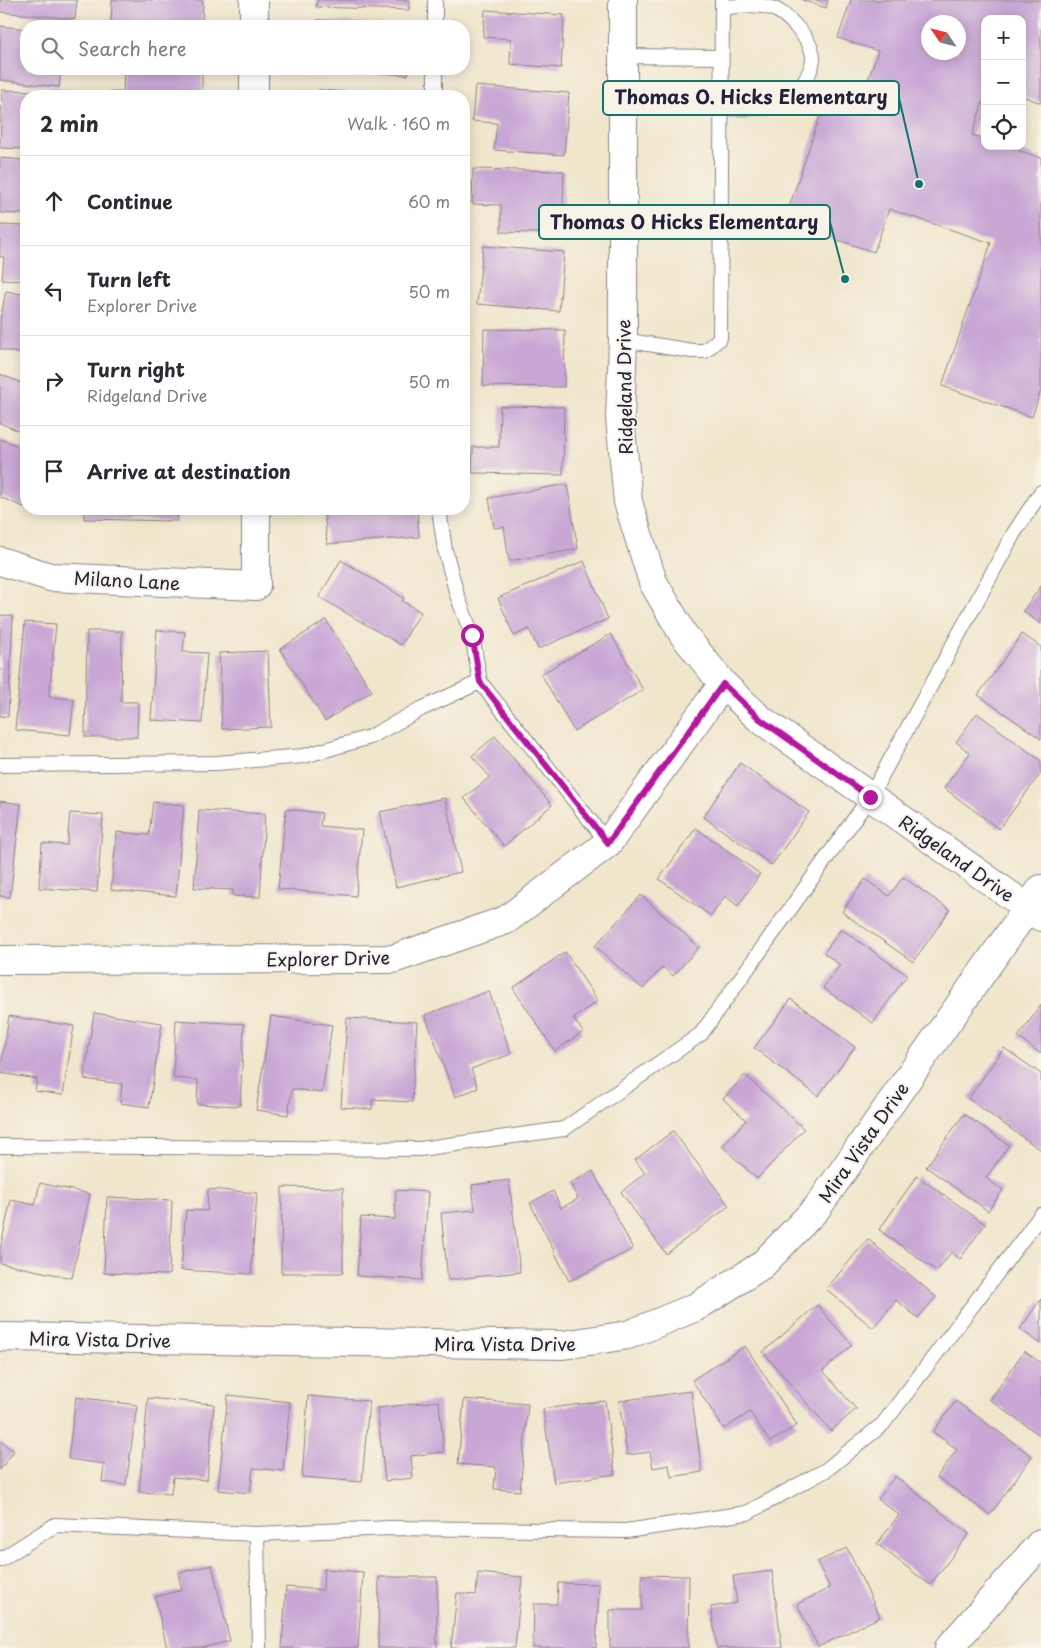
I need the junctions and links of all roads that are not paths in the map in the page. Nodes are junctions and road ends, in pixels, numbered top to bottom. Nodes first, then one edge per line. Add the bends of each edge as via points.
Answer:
1 (254, 0) edge
2 (435, 0) edge
3 (623, 0) edge
4 (722, 4) edge
5 (254, 20) edge
6 (435, 20) edge
7 (622, 56) junction
8 (721, 57) junction
9 (254, 75) edge
10 (435, 75) edge
11 (254, 90) edge
12 (435, 90) edge
13 (721, 108) junction
14 (623, 340) junction
15 (1041, 492) edge
16 (256, 515) edge
17 (440, 515) edge
18 (0, 562) edge
19 (480, 682) junction
20 (723, 684) junction
21 (0, 764) edge
22 (870, 797) junction
23 (608, 843) junction
24 (1037, 905) edge
25 (0, 960) edge
26 (0, 1146) edge
27 (1041, 1215) edge
28 (0, 1337) edge
29 (257, 1534) junction
30 (1041, 1543) edge
31 (0, 1560) edge
32 (259, 1648) edge
33 (948, 1648) edge

1 - 5 street
2 - 6 lane
3 - 7 street, Ridgeland Drive
4 - 8 lane
4 - 13 lane via 773,8 798,29 814,57 809,75 783,104 760,108
7 - 8 lane
7 - 14 street, Ridgeland Drive
8 - 13 lane
9 - 11 street
10 - 12 lane
13 - 14 lane via 720,338 705,351
14 - 20 street, Ridgeland Drive via 620,418 628,502 653,582 683,634
15 - 22 lane via 1014,533
16 - 18 street, Milano Lane via 256,586 50,577
17 - 19 lane via 457,595 472,635
19 - 21 lane via 370,737 304,756 217,763
19 - 23 lane
20 - 22 street, Ridgeland Drive via 760,719
20 - 23 street, Explorer Drive
22 - 24 street, Ridgeland Drive
22 - 26 lane via 701,1034 564,1129 420,1149
23 - 25 street, Explorer Drive via 506,920 393,959
24 - 28 street, Mira Vista Drive via 816,1208 762,1265 696,1307 628,1335 563,1345
27 - 29 lane via 884,1424 826,1470 747,1513 626,1531 390,1528
29 - 31 lane via 55,1525
29 - 32 lane
30 - 33 street

